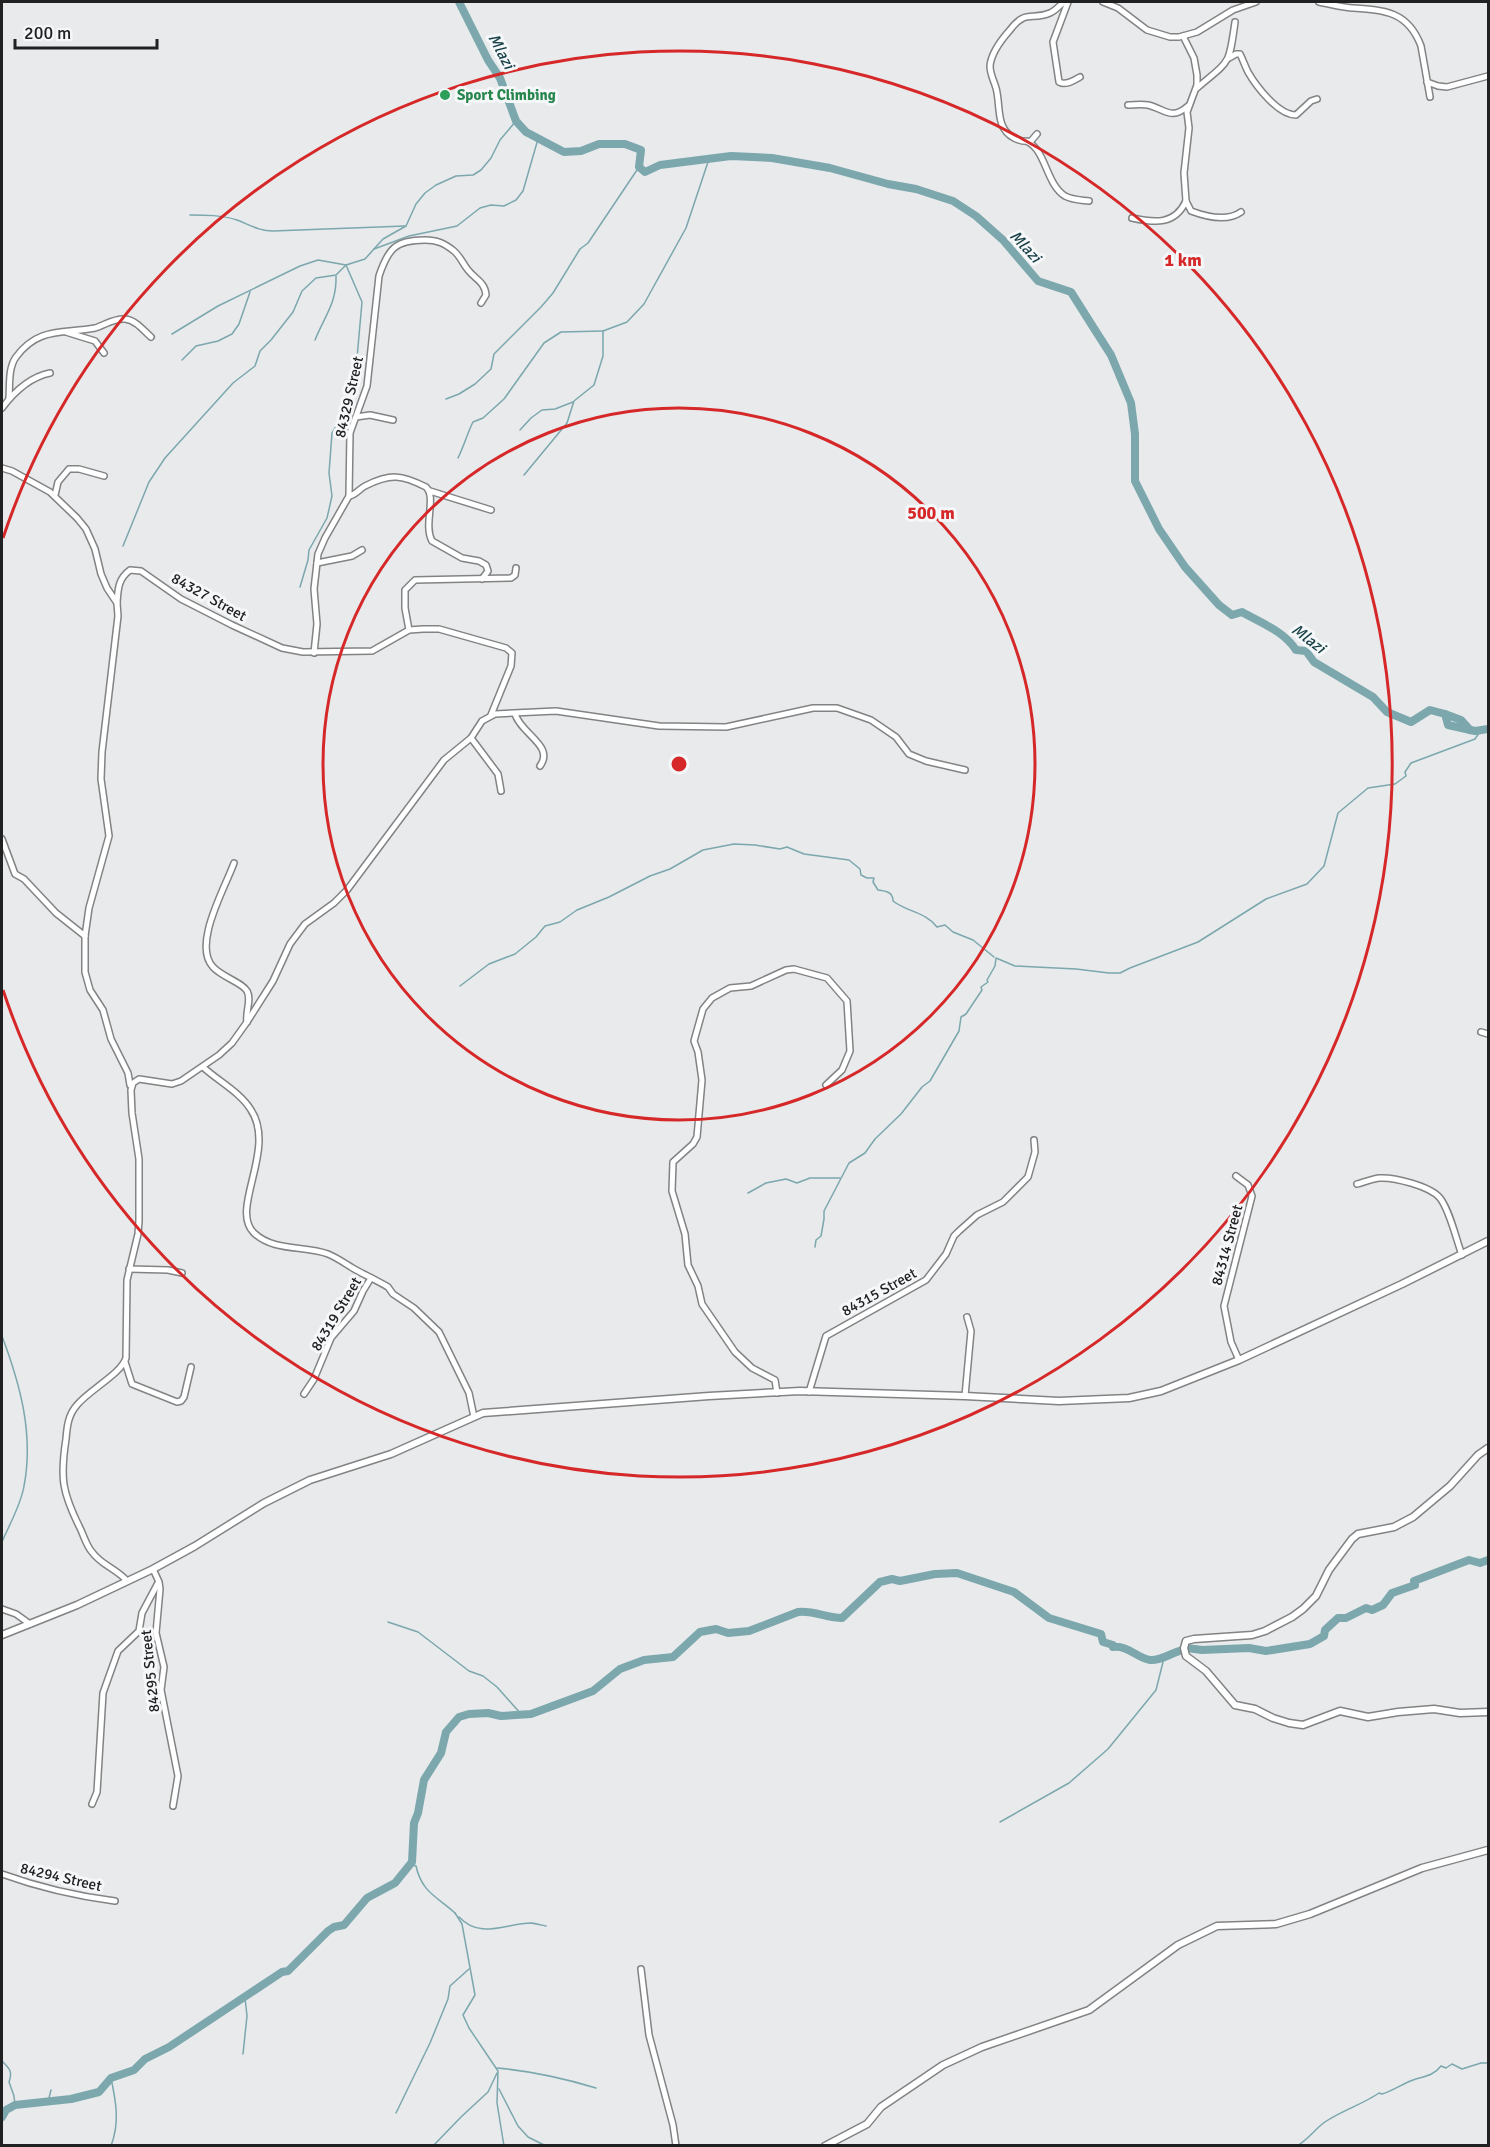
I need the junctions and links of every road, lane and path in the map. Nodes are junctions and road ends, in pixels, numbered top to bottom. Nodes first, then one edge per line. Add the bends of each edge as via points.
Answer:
1 (1066, 2) edge
2 (1103, 2) edge
3 (1256, 2) edge
4 (1319, 2) edge
5 (1234, 22) dead end
6 (1183, 36) junction
7 (1229, 58) junction
8 (1488, 76) edge
9 (1080, 77) dead end
10 (1427, 82) junction
11 (1196, 89) junction
12 (1430, 97) dead end
13 (1317, 99) dead end
14 (1128, 105) dead end
15 (1188, 106) junction
16 (1037, 134) dead end
17 (1028, 142) junction
18 (1089, 201) dead end
19 (1186, 201) junction
20 (1241, 212) dead end
21 (1132, 218) dead end
22 (481, 303) dead end
23 (64, 331) junction
24 (152, 337) dead end
25 (104, 353) dead end
26 (50, 373) dead end
27 (9, 398) junction
28 (2, 408) edge
29 (356, 417) junction
30 (393, 420) dead end
31 (2, 468) edge
32 (104, 476) dead end
33 (430, 491) junction
34 (55, 495) junction
35 (349, 496) junction
36 (491, 510) dead end
37 (362, 550) dead end
38 (317, 563) junction
39 (516, 568) dead end
40 (482, 579) junction
41 (117, 603) junction
42 (409, 630) junction
43 (314, 653) junction
44 (515, 714) junction
45 (491, 715) junction
46 (471, 738) junction
47 (540, 766) dead end
48 (965, 770) dead end
49 (501, 790) dead end
50 (2, 839) edge
51 (234, 863) dead end
52 (86, 936) junction
53 (247, 1023) junction
54 (1481, 1032) dead end
55 (1488, 1034) edge
56 (203, 1067) junction
57 (826, 1085) dead end
58 (131, 1090) junction
59 (1034, 1140) dead end
60 (1236, 1176) dead end
61 (1357, 1184) dead end
62 (1488, 1241) edge
63 (1461, 1255) junction
64 (129, 1269) junction
65 (182, 1273) dead end
66 (371, 1278) junction
67 (967, 1317) dead end
68 (1239, 1360) junction
69 (125, 1362) junction
70 (191, 1368) dead end
71 (777, 1392) junction
72 (809, 1392) junction
73 (304, 1394) dead end
74 (965, 1395) junction
75 (474, 1417) junction
76 (1488, 1448) edge
77 (153, 1569) junction
78 (127, 1581) junction
79 (159, 1582) junction
80 (2, 1609) edge
81 (30, 1624) junction
82 (2, 1635) edge
83 (1488, 1712) edge
84 (93, 1804) dead end
85 (173, 1806) dead end
86 (1488, 1850) edge
87 (2, 1874) edge
88 (115, 1901) dead end
89 (641, 1969) dead end
90 (676, 2145) edge
91 (825, 2145) edge

1 - 9 street via 1053,42 1059,82
1 - 17 street via 1048,14 1019,20 991,59 1003,129 1017,140
2 - 6 street via 1154,33
3 - 6 street
4 - 10 street via 1395,15 1418,38
5 - 7 street
6 - 11 street via 1195,63
7 - 11 street via 1224,67
7 - 13 street via 1242,56 1265,95 1288,114 1296,115
8 - 10 street via 1442,87
10 - 12 street
11 - 15 street
14 - 15 street via 1148,105 1170,113
15 - 19 street
16 - 17 street
17 - 18 street via 1037,148 1062,193
19 - 20 street via 1194,213 1231,218
19 - 21 street via 1169,220
22 - 29 street, 84329 Street via 486,296 482,284 458,254 438,240 413,239 395,246 380,276 367,386
23 - 24 street via 124,319
23 - 25 street via 95,342
23 - 27 street via 35,338 15,357
26 - 27 street via 37,376
27 - 28 street
29 - 30 street via 366,414
29 - 35 street, 84329 Street via 350,433
31 - 34 street
32 - 34 street via 69,469 58,482
33 - 35 street via 398,476 370,484
33 - 36 street
33 - 40 street via 428,522 432,541 462,558 486,565 488,571
34 - 41 street via 86,529 101,574
35 - 38 street, 84329 Street via 325,538
37 - 38 street
38 - 43 street, 84329 Street
39 - 40 street via 511,578
40 - 42 street via 411,582 404,596
41 - 43 street, 84327 Street via 123,576 130,570 141,571 182,599 232,625 282,648
41 - 52 street via 101,779 109,836 92,892
42 - 43 street via 372,651
42 - 45 street via 439,629 510,650 511,666
44 - 45 street
44 - 47 street via 545,754
44 - 48 street via 556,711 659,726 726,727 813,708 837,708 871,720 896,737 909,754
45 - 46 street
46 - 49 street via 498,774
46 - 53 street via 444,760 347,890 305,924
50 - 52 street via 15,874
51 - 53 street via 209,924 206,942 211,965 223,977 247,990
52 - 58 street via 89,986 103,1010
53 - 56 street via 232,1043
54 - 55 street
56 - 58 street via 172,1084 136,1080
56 - 66 street via 246,1103 255,1119 259,1152 245,1215 248,1226 275,1245 329,1254
57 - 71 street via 842,1070 850,1051 847,1001 827,978 794,969 782,971 751,986 720,992 703,1009 694,1041 702,1080 697,1137 673,1162 672,1191 685,1234 688,1265 704,1308 735,1352 775,1380
58 - 64 street via 140,1159 138,1234
59 - 72 street, 84315 Street via 1028,1177 1004,1202 977,1215 954,1236 926,1280 826,1336
60 - 68 street, 84314 Street via 1248,1185 1252,1197 1224,1306
61 - 63 street via 1380,1178 1432,1192 1440,1198
62 - 63 street
63 - 68 street
64 - 65 street
64 - 69 street
66 - 73 street, 84319 Street via 354,1311 332,1338
66 - 75 street via 388,1287 440,1332 469,1393
67 - 74 street via 970,1331
68 - 74 street via 1161,1391 1129,1398 1059,1401
69 - 70 street via 132,1384 177,1402 184,1397
69 - 78 street via 73,1409 68,1421 62,1481 67,1502 89,1549
71 - 72 street
71 - 75 street via 495,1412
72 - 74 street
75 - 77 street via 379,1458 310,1480
76 - 83 street via 1413,1517 1352,1539 1329,1569 1316,1596 1292,1617 1252,1635 1194,1639 1186,1641 1184,1648 1186,1656 1206,1671 1235,1705 1290,1723 1303,1725 1340,1711 1368,1717 1434,1709
77 - 78 street
77 - 79 street, 84295 Street
78 - 81 street
79 - 84 street via 142,1613 139,1631 118,1651 103,1693
79 - 85 street, 84295 Street via 156,1626 164,1667 161,1690 178,1776
80 - 81 street
81 - 82 street
86 - 91 street via 1422,1868 1310,1914 1275,1924 1208,1929 1178,1945 1089,2010 982,2047 943,2065 881,2107 867,2124
87 - 88 street, 84294 Street
89 - 90 street via 649,2035

